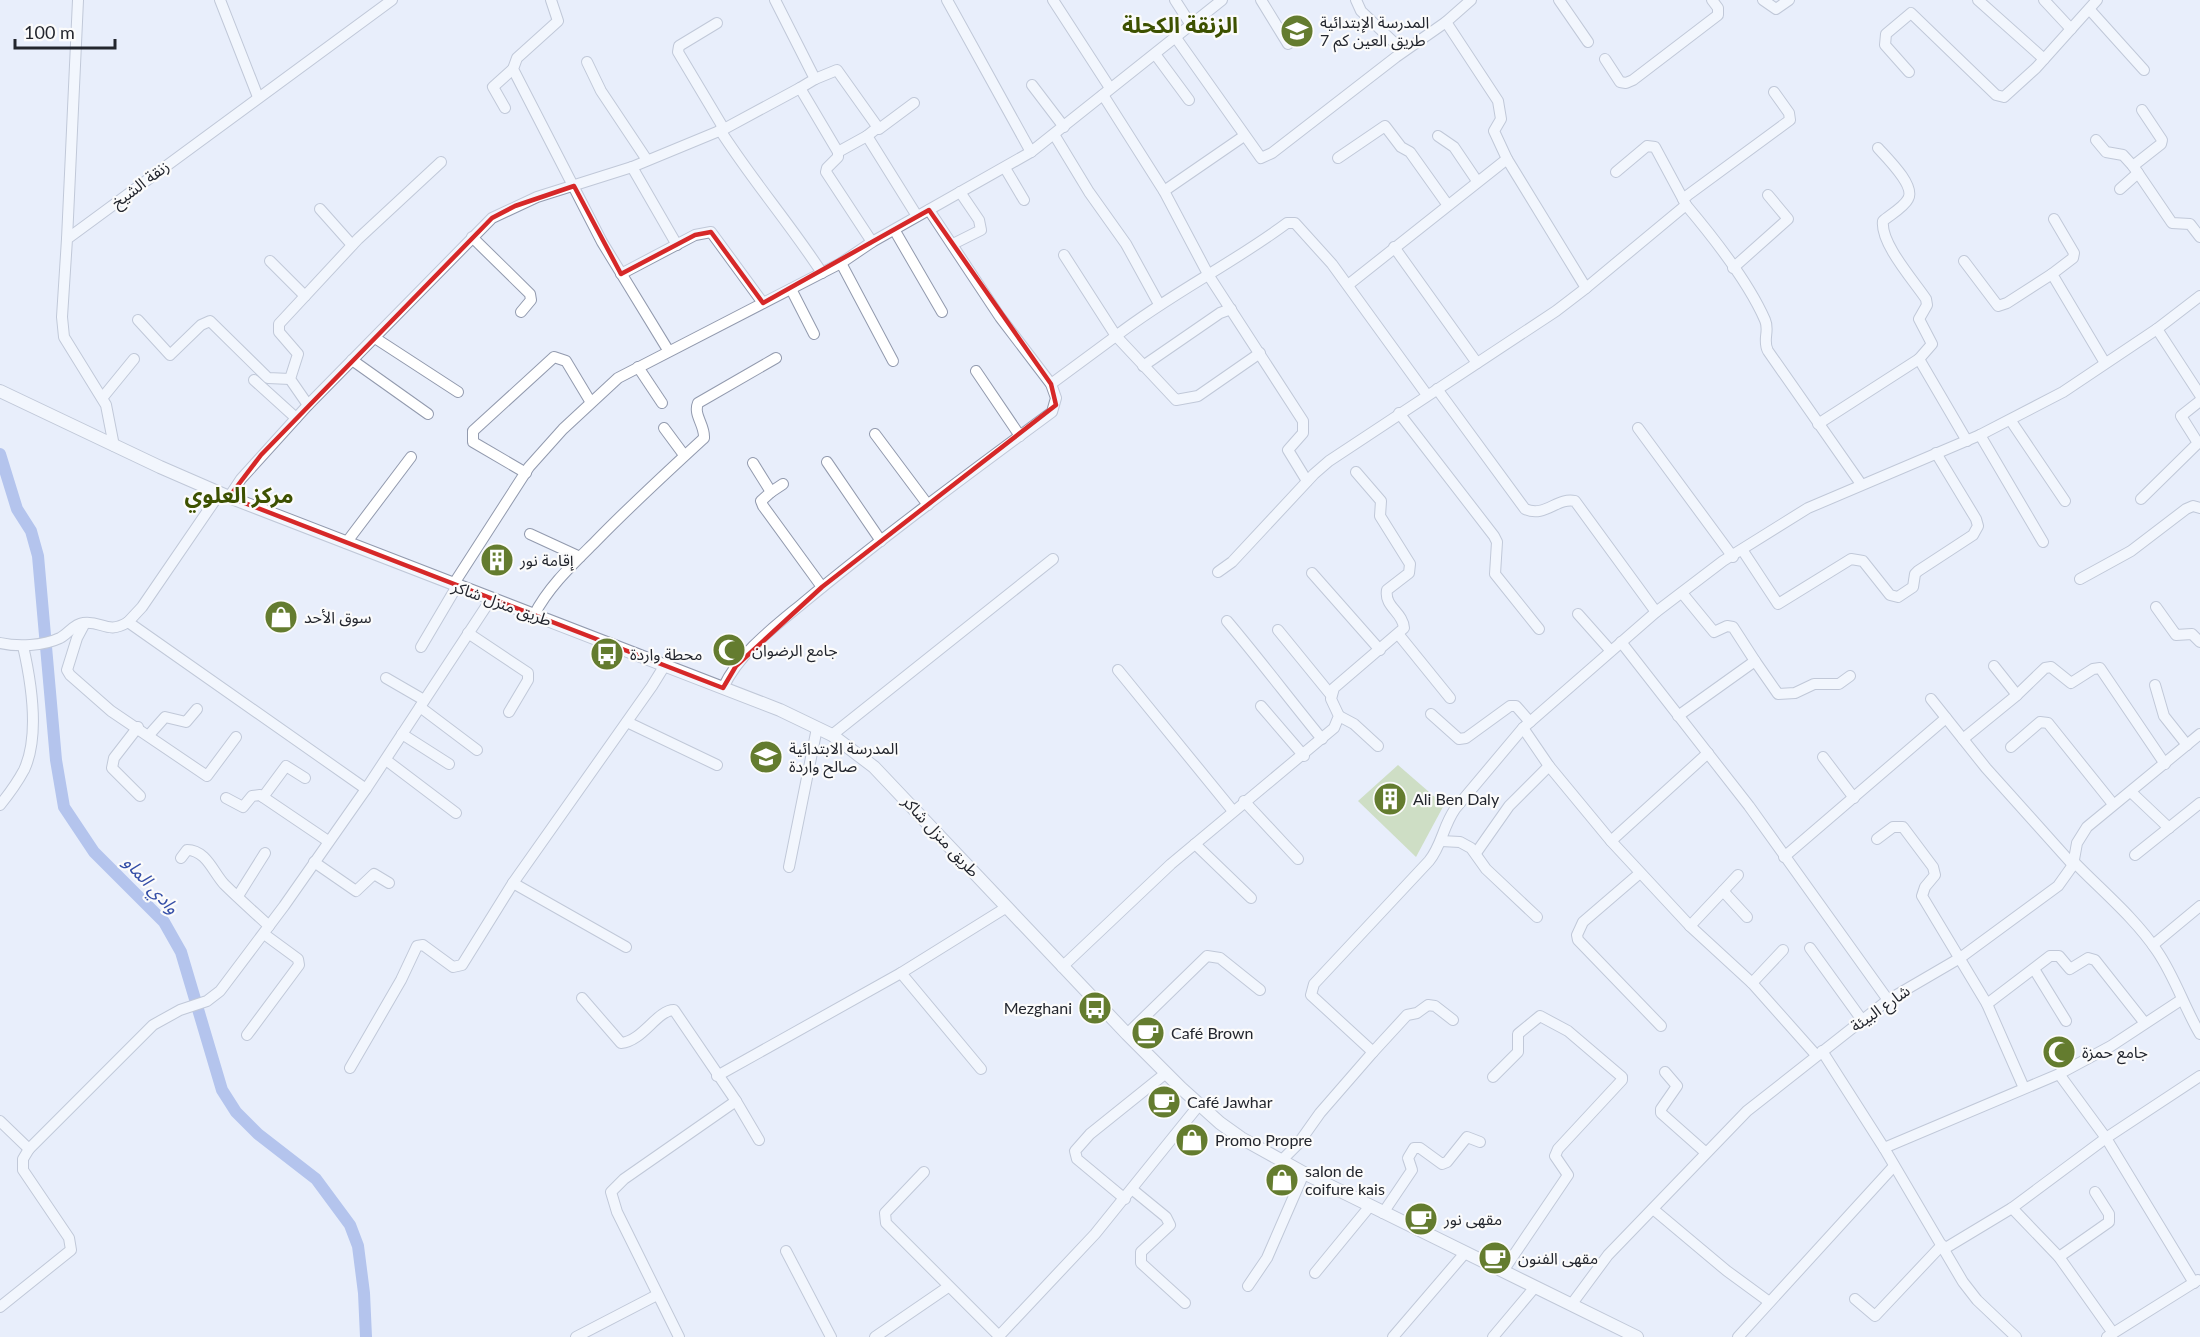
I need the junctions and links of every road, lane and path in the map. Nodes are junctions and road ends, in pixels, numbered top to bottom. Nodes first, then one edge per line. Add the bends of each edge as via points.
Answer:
1 (78, 0) edge
2 (220, 0) edge
3 (392, 0) edge
4 (550, 0) edge
5 (775, 0) edge
6 (947, 0) edge
7 (1053, 0) edge
8 (1175, 0) edge
9 (1222, 0) edge
10 (1261, 0) edge
11 (1356, 0) edge
12 (1471, 0) edge
13 (1559, 0) edge
14 (1712, 0) edge
15 (1763, 0) edge
16 (1789, 0) edge
17 (1978, 0) edge
18 (2044, 0) edge
19 (2097, 0) edge
20 (1457, 5) edge
21 (2090, 10) junction
22 (1446, 22) junction
23 (717, 23) dead end
24 (1191, 25) junction
25 (2071, 29) junction
26 (1176, 38) junction
27 (1588, 42) dead end
28 (1288, 44) dead end
29 (1403, 51) junction
30 (1155, 54) junction
31 (1605, 59) dead end
32 (2044, 59) junction
33 (587, 62) dead end
34 (513, 69) junction
35 (2144, 70) dead end
36 (1909, 72) dead end
37 (815, 79) junction
38 (1032, 85) dead end
39 (800, 88) junction
40 (1107, 91) junction
41 (1774, 92) dead end
42 (258, 97) junction
43 (1188, 100) dead end
44 (914, 103) dead end
45 (505, 108) dead end
46 (2142, 110) dead end
47 (1064, 127) junction
48 (877, 128) junction
49 (722, 130) junction
50 (867, 136) junction
51 (1055, 136) junction
52 (1244, 136) junction
53 (1438, 136) dead end
54 (2096, 140) dead end
55 (1878, 148) dead end
56 (838, 152) junction
57 (1031, 152) junction
58 (1338, 158) dead end
59 (1507, 159) junction
60 (647, 160) junction
61 (441, 162) dead end
62 (632, 167) junction
63 (1005, 168) junction
64 (2136, 169) junction
65 (1616, 172) dead end
66 (1477, 181) junction
67 (574, 186) junction
68 (2120, 189) dead end
69 (1164, 191) junction
70 (960, 192) junction
71 (1768, 195) dead end
72 (1024, 200) dead end
73 (1685, 202) junction
74 (1447, 204) junction
75 (320, 209) dead end
76 (929, 210) junction
77 (917, 216) junction
78 (2054, 219) dead end
79 (895, 231) junction
80 (472, 237) junction
81 (2200, 237) edge
82 (67, 239) junction
83 (872, 242) junction
84 (953, 244) junction
85 (352, 245) junction
86 (677, 245) junction
87 (1394, 247) junction
88 (1064, 255) dead end
89 (270, 261) dead end
90 (1964, 261) dead end
91 (841, 263) junction
92 (1733, 268) junction
93 (822, 273) junction
94 (621, 274) junction
95 (2052, 274) junction
96 (1209, 276) junction
97 (1348, 285) junction
98 (1586, 288) junction
99 (791, 289) junction
100 (305, 296) junction
101 (2200, 296) edge
102 (763, 303) junction
103 (1159, 304) junction
104 (1231, 309) junction
105 (521, 312) dead end
106 (942, 312) dead end
107 (138, 320) dead end
108 (2157, 329) junction
109 (814, 334) dead end
110 (1116, 336) junction
111 (375, 338) junction
112 (668, 350) junction
113 (1260, 353) junction
114 (776, 358) dead end
115 (134, 359) dead end
116 (1918, 359) junction
117 (352, 360) junction
118 (893, 361) dead end
119 (1477, 363) junction
120 (2105, 363) junction
121 (1143, 366) junction
122 (638, 367) junction
123 (976, 371) dead end
124 (254, 380) dead end
125 (290, 380) junction
126 (1051, 384) junction
127 (1437, 389) junction
128 (458, 392) dead end
129 (3, 393) edge
130 (1427, 395) junction
131 (2200, 395) edge
132 (103, 397) junction
133 (590, 401) junction
134 (2200, 401) edge
135 (662, 403) dead end
136 (308, 405) junction
137 (1399, 413) junction
138 (428, 414) dead end
139 (296, 418) junction
140 (2011, 421) junction
141 (1818, 424) junction
142 (664, 428) dead end
143 (1638, 428) dead end
144 (875, 434) dead end
145 (1980, 435) junction
146 (1020, 436) junction
147 (1967, 441) junction
148 (114, 446) junction
149 (1936, 453) junction
150 (684, 455) junction
151 (411, 457) dead end
152 (827, 462) dead end
153 (753, 463) dead end
154 (1356, 472) dead end
155 (526, 473) junction
156 (1307, 481) junction
157 (783, 484) dead end
158 (1861, 484) junction
159 (771, 492) junction
160 (225, 495) junction
161 (2141, 498) dead end
162 (2065, 501) dead end
163 (928, 505) junction
164 (2200, 508) edge
165 (530, 534) dead end
166 (881, 541) junction
167 (2043, 542) dead end
168 (346, 543) junction
169 (1743, 551) junction
170 (1732, 556) junction
171 (580, 557) junction
172 (1053, 559) dead end
173 (1218, 572) dead end
174 (1312, 573) dead end
175 (2080, 579) dead end
176 (455, 586) junction
177 (822, 586) junction
178 (1682, 593) junction
179 (491, 599) junction
180 (2156, 607) dead end
181 (1656, 612) junction
182 (1578, 614) dead end
183 (534, 615) junction
184 (1227, 621) dead end
185 (128, 622) junction
186 (85, 623) junction
187 (1539, 629) dead end
188 (1278, 630) dead end
189 (468, 633) junction
190 (1399, 635) junction
191 (1621, 642) junction
192 (2200, 642) edge
193 (0, 643) edge
194 (23, 646) junction
195 (422, 647) dead end
196 (1380, 650) junction
197 (1610, 650) junction
198 (1755, 661) junction
199 (665, 664) junction
200 (1994, 666) dead end
201 (1118, 670) dead end
202 (1850, 676) dead end
203 (386, 678) dead end
204 (2154, 685) dead end
205 (723, 688) junction
206 (1331, 695) junction
207 (2017, 695) junction
208 (1450, 698) dead end
209 (1931, 699) dead end
210 (422, 704) junction
211 (1262, 706) dead end
212 (197, 709) dead end
213 (509, 711) dead end
214 (1431, 714) dead end
215 (1339, 716) junction
216 (1678, 716) junction
217 (1946, 718) junction
218 (627, 722) junction
219 (1527, 725) junction
220 (138, 728) junction
221 (817, 728) junction
222 (402, 734) junction
223 (2200, 734) edge
224 (149, 735) junction
225 (832, 735) junction
226 (236, 737) dead end
227 (1322, 738) junction
228 (1963, 739) junction
229 (2187, 745) junction
230 (1378, 746) dead end
231 (2011, 747) dead end
232 (477, 750) dead end
233 (1708, 753) junction
234 (1304, 756) junction
235 (1823, 757) dead end
236 (386, 759) junction
237 (2165, 764) junction
238 (449, 765) dead end
239 (717, 765) dead end
240 (1549, 766) junction
241 (305, 778) dead end
242 (366, 789) junction
243 (2131, 792) junction
244 (140, 796) dead end
245 (263, 797) junction
246 (226, 798) dead end
247 (1854, 798) junction
248 (1244, 801) junction
249 (2200, 803) edge
250 (2113, 804) junction
251 (0, 805) edge
252 (1233, 811) junction
253 (456, 813) dead end
254 (2169, 828) junction
255 (1877, 839) dead end
256 (328, 841) junction
257 (1442, 841) junction
258 (1611, 841) junction
259 (1195, 844) junction
260 (265, 853) dead end
261 (1476, 853) junction
262 (2135, 855) dead end
263 (1784, 857) junction
264 (181, 858) dead end
265 (1299, 859) dead end
266 (314, 862) junction
267 (2073, 864) junction
268 (789, 867) dead end
269 (1640, 873) junction
270 (1738, 875) dead end
271 (389, 883) dead end
272 (513, 883) junction
273 (1723, 891) junction
274 (238, 896) junction
275 (1251, 898) dead end
276 (2200, 906) edge
277 (1007, 907) junction
278 (1537, 917) dead end
279 (1747, 917) dead end
280 (1690, 926) junction
281 (267, 930) junction
282 (2153, 945) junction
283 (626, 946) dead end
284 (1810, 948) dead end
285 (1783, 950) dead end
286 (1960, 958) junction
287 (1062, 967) junction
288 (2034, 969) junction
289 (901, 973) junction
290 (1752, 983) junction
291 (1260, 990) dead end
292 (582, 998) dead end
293 (1888, 1000) junction
294 (2181, 1000) junction
295 (1987, 1004) junction
296 (1453, 1020) dead end
297 (1862, 1020) junction
298 (2066, 1021) dead end
299 (2144, 1022) junction
300 (1661, 1026) dead end
301 (1127, 1034) junction
302 (2200, 1034) edge
303 (247, 1035) dead end
304 (1373, 1052) junction
305 (1819, 1053) junction
306 (350, 1068) dead end
307 (981, 1069) dead end
308 (1665, 1072) dead end
309 (1166, 1073) junction
310 (2059, 1074) junction
311 (717, 1076) junction
312 (2200, 1076) edge
313 (1493, 1077) dead end
314 (2024, 1088) junction
315 (736, 1101) junction
316 (1199, 1105) junction
317 (0, 1121) edge
318 (2106, 1138) junction
319 (759, 1140) dead end
320 (1480, 1142) dead end
321 (1884, 1148) junction
322 (29, 1149) junction
323 (1706, 1152) junction
324 (1282, 1160) junction
325 (1894, 1166) junction
326 (924, 1172) dead end
327 (1304, 1173) junction
328 (1133, 1190) junction
329 (2095, 1192) dead end
330 (1125, 1199) junction
331 (1370, 1206) junction
332 (2012, 1208) junction
333 (1653, 1209) junction
334 (1383, 1212) junction
335 (1943, 1247) junction
336 (786, 1251) dead end
337 (1465, 1253) junction
338 (2059, 1257) junction
339 (1503, 1271) junction
340 (1315, 1273) dead end
341 (2197, 1281) edge
342 (1248, 1286) dead end
343 (948, 1287) junction
344 (1535, 1287) junction
345 (657, 1295) junction
346 (1855, 1299) dead end
347 (1768, 1301) junction
348 (1185, 1303) dead end
349 (1572, 1305) junction
350 (0, 1307) edge
351 (2110, 1335) edge
352 (877, 1336) edge
353 (576, 1337) edge
354 (679, 1337) edge
355 (831, 1337) edge
356 (999, 1337) edge
357 (1393, 1337) edge
358 (1493, 1337) edge
359 (1637, 1337) edge
360 (1738, 1337) edge
361 (2016, 1337) edge

1 - 82 street
2 - 42 street
3 - 42 street, زنقة الشيخ
4 - 34 street via 558,21 517,58
5 - 37 street
6 - 57 street
7 - 40 street
8 - 24 street
9 - 24 street
10 - 28 street
11 - 29 street via 1361,11
12 - 20 street
13 - 27 street
14 - 31 street via 1718,15 1633,80 1620,82
15 - 16 street via 1776,9
17 - 32 street
18 - 25 street
19 - 21 street
20 - 22 street
21 - 25 street
21 - 35 street
22 - 29 street
22 - 59 street via 1498,101 1501,118 1494,131
23 - 49 street via 679,46 678,52
24 - 26 street
25 - 32 street
26 - 30 street
26 - 52 street
29 - 52 street via 1267,157 1261,158
30 - 40 street
30 - 43 street
32 - 36 street via 2009,93 1999,97 1909,13 1886,34 1885,40
33 - 60 street
34 - 45 street via 493,87
34 - 67 street
37 - 39 street
37 - 48 street via 837,70
38 - 47 street
39 - 49 street
39 - 56 street
40 - 47 street
40 - 69 street
41 - 73 street via 1789,112 1790,120
42 - 82 street, زنقة الشيخ
44 - 48 street
46 - 64 street via 2162,140
47 - 51 street
48 - 50 street
49 - 60 street
49 - 93 street via 766,199 789,224
50 - 56 street
50 - 77 street
51 - 57 street
51 - 103 street via 1132,253
52 - 69 street
53 - 66 street via 1454,147
54 - 64 street via 2106,152 2123,155
55 - 116 street via 1910,191 1908,199 1883,221 1882,229 1926,299 1919,319 1932,344
56 - 83 street via 826,172
57 - 63 street
58 - 74 street via 1385,126 1401,147 1410,152
59 - 66 street
59 - 98 street
60 - 62 street
61 - 85 street
62 - 67 street
62 - 86 street
63 - 70 street
63 - 72 street
64 - 68 street
64 - 81 street via 2172,223 2190,224
65 - 73 street via 1651,146 1657,150
66 - 74 street
67 - 80 street via 515,206
67 - 94 street
69 - 96 street
70 - 76 street
70 - 84 street via 979,220 981,230
71 - 92 street via 1788,219
73 - 92 street
73 - 98 street
74 - 87 street
75 - 85 street
76 - 77 street
76 - 84 street
77 - 79 street
78 - 95 street via 2074,254
79 - 83 street
79 - 106 street
80 - 105 street via 530,294 531,300
80 - 111 street
82 - 132 street via 64,337
83 - 91 street
84 - 126 street via 1000,317
85 - 100 street
86 - 94 street
86 - 102 street via 711,232
87 - 97 street
87 - 119 street
88 - 110 street
89 - 100 street
90 - 95 street via 1998,306
91 - 93 street
91 - 118 street
92 - 141 street via 1767,323 1768,351
93 - 99 street
94 - 112 street
95 - 120 street
96 - 97 street via 1291,222 1300,227
96 - 103 street
96 - 104 street
97 - 130 street
98 - 119 street
99 - 102 street
99 - 109 street
100 - 125 street via 278,329 298,354
101 - 108 street
102 - 112 street
103 - 110 street
104 - 113 street
104 - 121 street
107 - 125 street via 170,356 210,321 268,378
108 - 120 street
108 - 131 street
110 - 121 street
110 - 126 street
111 - 117 street
111 - 128 street
112 - 122 street
113 - 121 street via 1210,389 1184,400 1173,398
113 - 156 street via 1303,421 1303,433 1288,450
114 - 150 street via 698,403 696,412 704,438
115 - 132 street
116 - 141 street
116 - 147 street
117 - 136 street
117 - 138 street
119 - 127 street
120 - 140 street
122 - 133 street
122 - 135 street
123 - 146 street
124 - 139 street
125 - 136 street
126 - 146 street via 1056,398 1052,412
127 - 130 street
127 - 181 street via 1525,509 1541,512 1566,500 1575,501
129 - 148 main road, طريق منزل شاكر
130 - 137 street
132 - 148 street
133 - 155 street
133 - 155 street via 566,361 554,357 473,431 473,442
134 - 161 street via 2181,417 2198,443
136 - 139 street
137 - 156 street via 1329,460
137 - 187 street via 1494,536 1495,574
139 - 160 street
140 - 145 street
140 - 162 street
141 - 158 street
142 - 150 street
143 - 170 street
144 - 163 street
145 - 147 street
145 - 167 street
146 - 163 street
147 - 149 street
148 - 160 main road, طريق منزل شاكر
149 - 158 street
149 - 169 street via 1978,526 1972,535 1915,574 1913,587 1898,597 1890,595 1863,561 1851,559 1778,604
150 - 171 street
151 - 168 street
152 - 166 street
153 - 159 street
154 - 190 street via 1381,501 1380,516 1410,564 1409,573 1386,594 1388,603 1404,623
155 - 176 street
156 - 173 street via 1232,562
157 - 159 street
158 - 169 street via 1801,512
159 - 177 street via 761,501 763,506
160 - 168 main road, طريق منزل شاكر
160 - 185 street
163 - 166 street
164 - 175 street via 2186,508 2131,551
165 - 171 street
166 - 177 street
168 - 176 main road, طريق منزل شاكر
169 - 170 street
170 - 178 street
171 - 183 street via 552,587
172 - 225 street
174 - 196 street
176 - 179 main road, طريق منزل شاكر
176 - 195 street
177 - 205 street via 765,636 736,666
178 - 181 street
178 - 198 street via 1714,632 1733,627
179 - 183 main road, طريق منزل شاكر
179 - 189 street
180 - 192 street via 2176,635 2192,634
181 - 191 street
182 - 197 street
183 - 199 main road, طريق منزل شاكر
184 - 227 street
185 - 186 street via 112,629
185 - 242 street
186 - 194 street via 62,638
186 - 220 street via 69,660 70,675 111,711
188 - 206 street
189 - 210 street
189 - 213 street via 528,674
190 - 196 street
190 - 208 street
191 - 197 street
191 - 216 street
193 - 194 street
194 - 251 street via 32,687 29,752 24,770
196 - 206 street via 1334,688
197 - 219 street
198 - 202 street via 1778,694 1814,684 1839,684
198 - 216 street
199 - 205 main road, طريق منزل شاكر
199 - 218 street
200 - 207 street
201 - 252 street
203 - 210 street
204 - 229 street via 2164,716
205 - 221 main road, طريق منزل شاكر
206 - 215 street
207 - 228 street
207 - 237 street via 2045,668 2051,667 2071,683 2100,668
209 - 217 street
210 - 222 street
210 - 232 street
211 - 234 street
212 - 224 street via 186,722 165,717
214 - 219 street via 1459,739 1510,706 1516,706
215 - 227 street via 1335,728
215 - 230 street
216 - 233 street
217 - 228 street
217 - 247 street
218 - 239 street
218 - 272 street
219 - 240 street
219 - 257 street via 1455,809
220 - 224 street
220 - 244 street via 114,758 112,768
221 - 225 main road, طريق منزل شاكر
221 - 268 street
222 - 236 street
222 - 238 street
223 - 229 street, شارع البيئة
224 - 226 street via 207,776
225 - 277 main road, طريق منزل شاكر via 892,784
227 - 234 street
228 - 267 street
229 - 237 street, شارع البيئة
231 - 250 street via 2040,722 2048,723
233 - 258 street
233 - 263 street
234 - 248 street
235 - 247 street
236 - 242 street
236 - 253 street
237 - 243 street, شارع البيئة
240 - 258 street
240 - 261 street via 1509,806
241 - 245 street via 286,766
242 - 256 street
243 - 250 street, شارع البيئة
243 - 254 street
245 - 246 street via 252,796 243,807
245 - 256 street
247 - 263 street
248 - 252 street
248 - 265 street
249 - 254 street
250 - 267 street, شارع البيئة via 2082,833
252 - 259 street
254 - 262 street
255 - 286 street via 1893,827 1902,827 1933,867 1935,876 1922,896
256 - 266 street
257 - 261 street via 1460,842
257 - 304 street via 1429,861 1311,989 1311,995
258 - 269 street
259 - 275 street
259 - 287 street
260 - 274 street
261 - 278 street via 1486,869
263 - 293 street
264 - 274 street via 187,850 198,854
266 - 271 street via 356,891 374,874
266 - 281 street
267 - 282 street
267 - 286 street, شارع البيئة via 2058,886
269 - 280 street
269 - 300 street via 1583,922 1577,935
270 - 273 street
272 - 283 street
272 - 306 street via 459,967 423,945 417,946
273 - 279 street
273 - 280 street
274 - 281 street
276 - 282 street
277 - 287 main road, طريق منزل شاكر
277 - 289 street
280 - 290 street
281 - 303 street via 299,963
281 - 322 street via 214,996 153,1025
282 - 294 street
284 - 297 street
285 - 290 street
286 - 293 street, شارع البيئة
286 - 295 street
287 - 301 main road, طريق منزل شاكر
288 - 295 street
288 - 298 street
288 - 299 street via 2053,955 2059,956 2070,969 2092,958
289 - 307 street
289 - 311 street
290 - 305 street
291 - 301 street via 1220,958 1207,956
292 - 311 street via 620,1043 634,1039 666,1012 674,1010
293 - 297 street, شارع البيئة
294 - 299 street
294 - 302 street
295 - 314 street
296 - 304 street via 1428,1005 1407,1015
297 - 305 street, شارع البيئة
299 - 310 street via 2111,1046
301 - 309 main road, طريق منزل شاكر
304 - 324 street
305 - 321 street
305 - 323 street, شارع البيئة via 1742,1115
308 - 323 street via 1677,1086 1661,1113
309 - 316 main road, طريق منزل شاكر
309 - 330 street via 1074,1151 1075,1157
310 - 314 street
310 - 318 street
311 - 315 street
312 - 318 street
313 - 339 street via 1518,1052 1518,1034 1540,1016 1568,1031 1622,1077 1558,1149 1555,1156 1568,1175
314 - 321 street
315 - 319 street
315 - 345 street via 611,1192
316 - 324 main road, طريق منزل شاكر via 1241,1138
316 - 328 street
317 - 322 street
318 - 332 street
318 - 341 street
320 - 334 street via 1467,1137 1447,1162 1440,1164 1420,1148 1414,1148 1408,1158 1412,1170
321 - 325 street
322 - 350 street via 22,1170 69,1238 71,1250
323 - 333 street, شارع البيئة
324 - 327 main road, طريق منزل شاكر
325 - 335 street
325 - 347 street
326 - 343 street via 885,1213 885,1220
327 - 331 main road, طريق منزل شاكر
327 - 342 street via 1267,1258
328 - 330 street
328 - 348 street via 1166,1217 1170,1225 1141,1252 1141,1263
329 - 338 street via 2109,1214 2109,1222
330 - 356 street
331 - 334 main road, طريق منزل شاكر
331 - 340 street
332 - 335 street
332 - 338 street
333 - 347 street
333 - 349 street, شارع البيئة via 1608,1255
334 - 337 main road, طريق منزل شاكر
335 - 346 street via 1875,1316
335 - 361 street via 1962,1282
336 - 355 street
337 - 339 main road, طريق منزل شاكر
337 - 357 street
338 - 351 street
339 - 344 main road, طريق منزل شاكر
341 - 351 street
343 - 352 street
343 - 356 street
344 - 349 main road, طريق منزل شاكر
344 - 358 street
345 - 353 street
345 - 354 street
347 - 360 street
349 - 359 main road, طريق منزل شاكر

